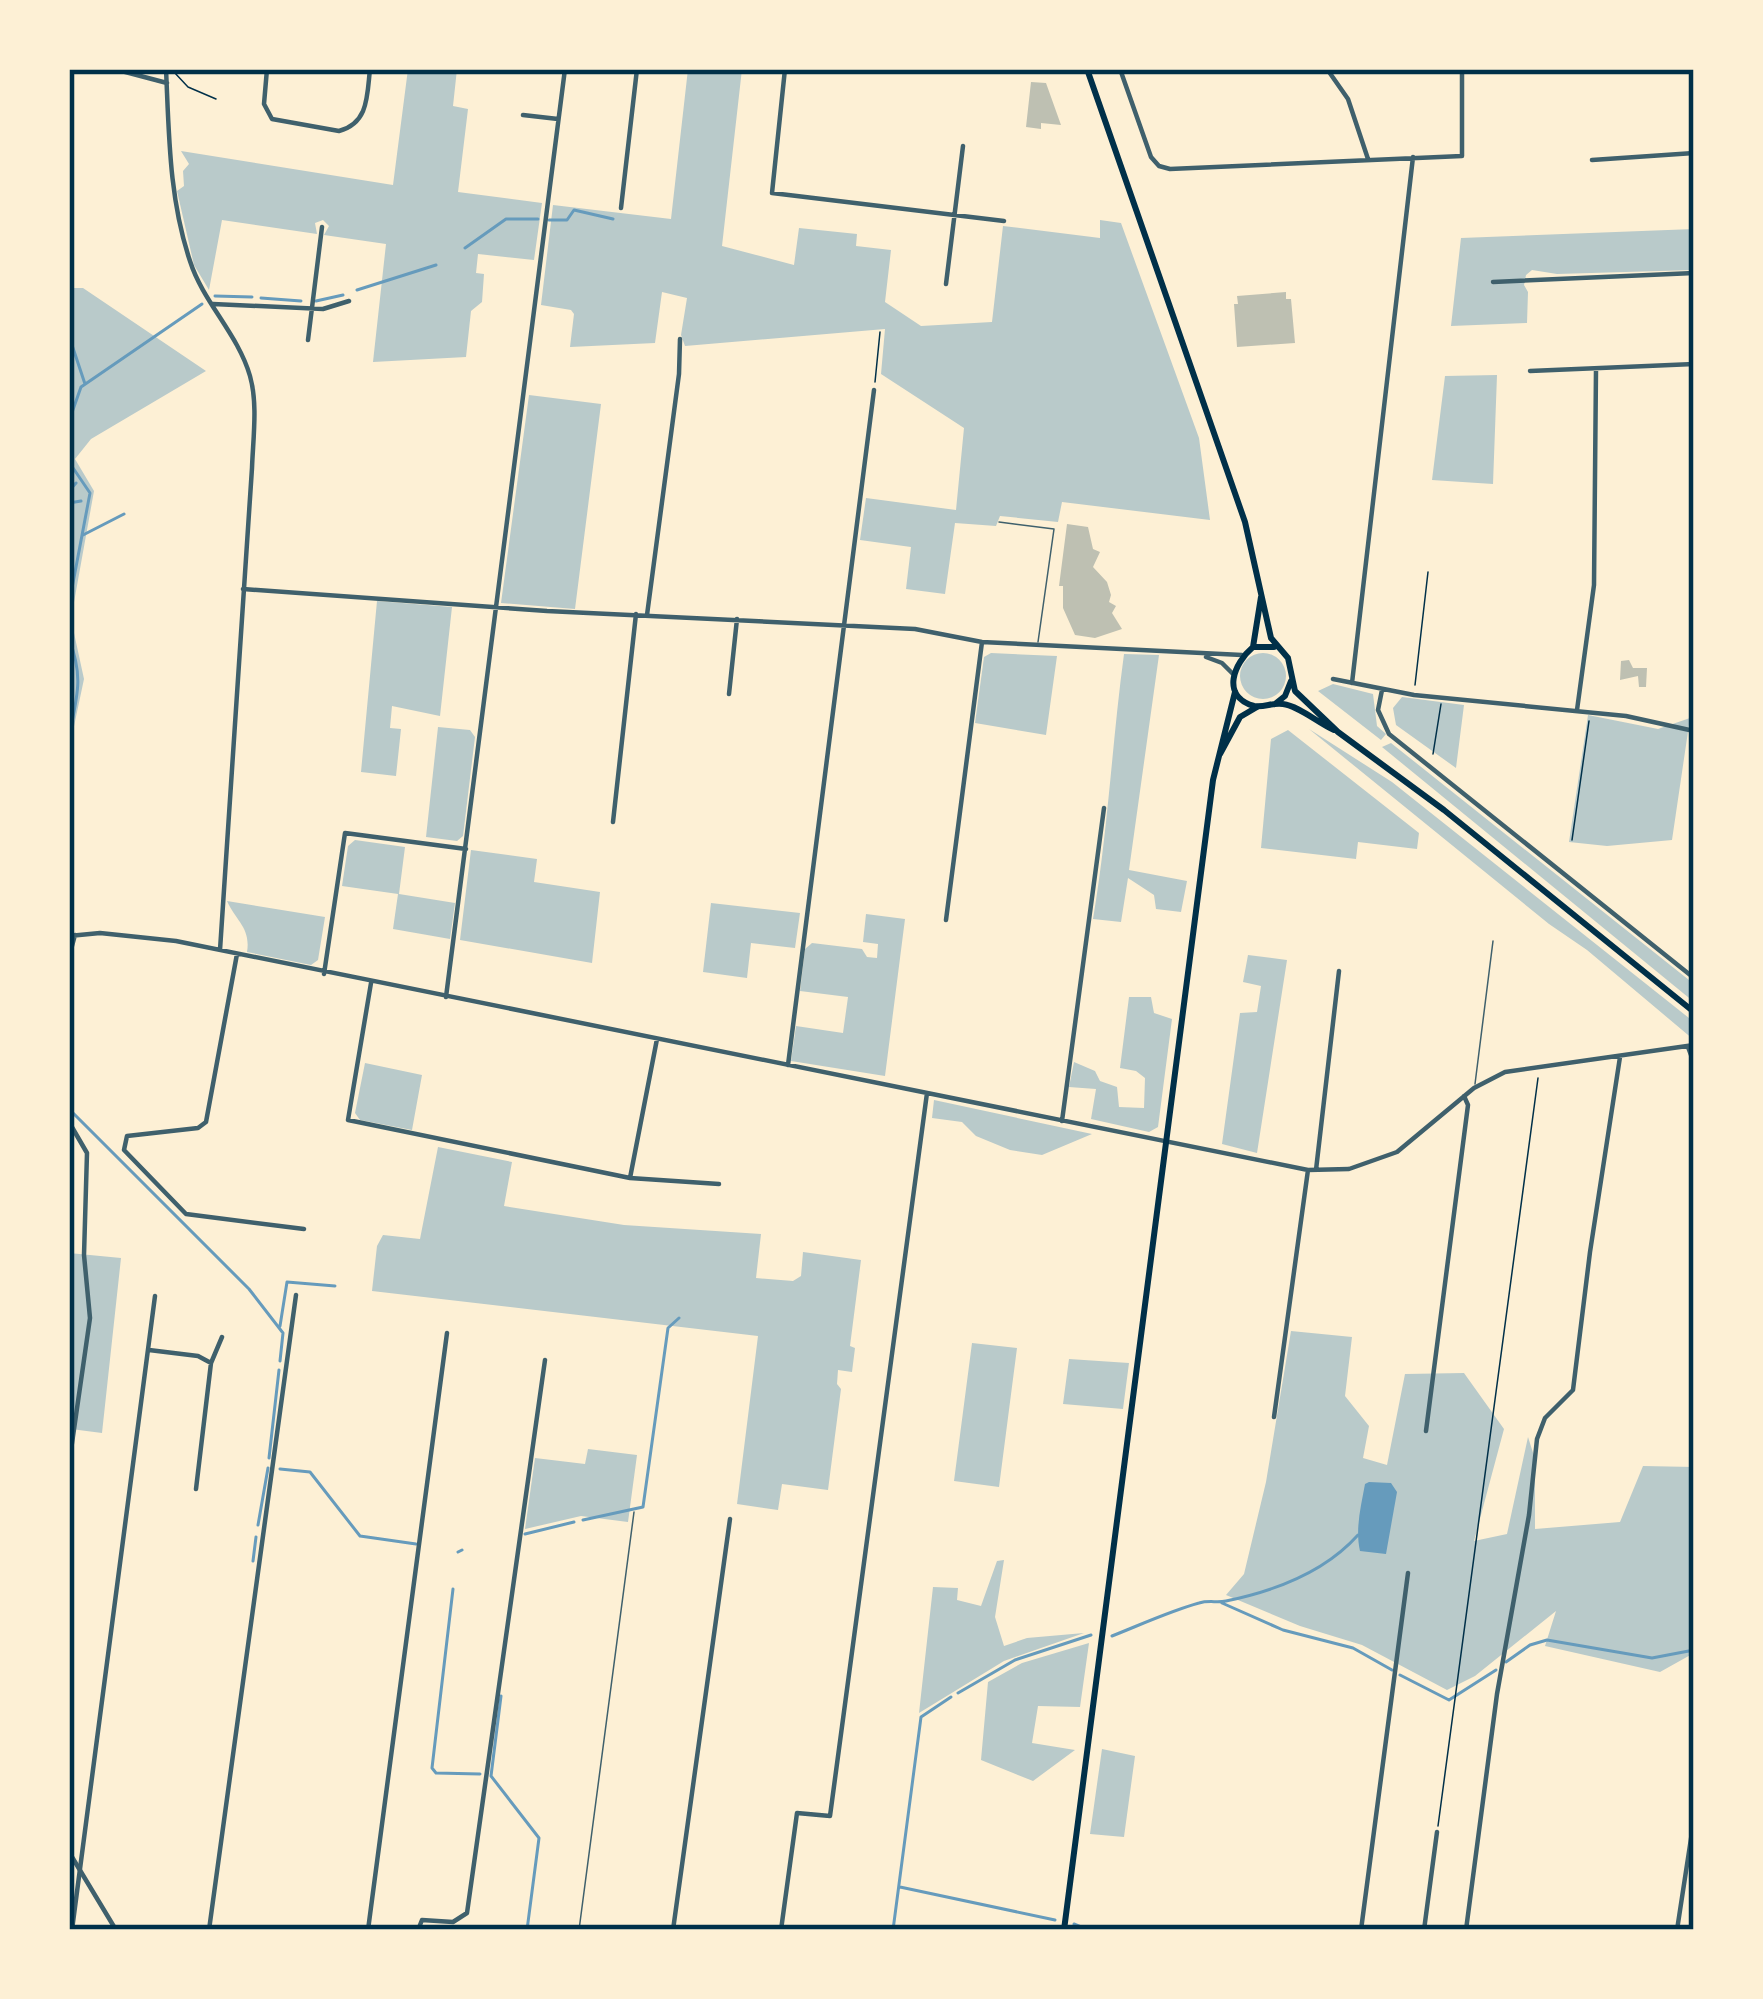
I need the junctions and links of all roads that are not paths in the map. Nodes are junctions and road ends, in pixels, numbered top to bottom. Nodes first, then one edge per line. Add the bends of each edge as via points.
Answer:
1 (114, 69) edge
2 (169, 69) edge
3 (267, 69) edge
4 (370, 69) edge
5 (565, 69) edge
6 (637, 69) edge
7 (785, 69) edge
8 (1087, 69) edge
9 (1120, 69) edge
10 (1328, 69) edge
11 (1462, 69) edge
12 (167, 83) junction
13 (523, 115) dead end
14 (558, 119) junction
15 (963, 146) dead end
16 (1694, 153) edge
17 (1413, 157) junction
18 (1368, 159) junction
19 (1592, 160) dead end
20 (621, 208) dead end
21 (955, 216) junction
22 (1004, 221) dead end
23 (322, 227) dead end
24 (1694, 273) edge
25 (1493, 282) dead end
26 (946, 284) dead end
27 (350, 301) dead end
28 (211, 304) junction
29 (311, 310) junction
30 (680, 339) dead end
31 (308, 340) dead end
32 (1694, 364) edge
33 (1596, 369) junction
34 (1530, 371) dead end
35 (874, 390) road end
36 (999, 523) dead end
37 (243, 589) junction
38 (1262, 593) junction
39 (496, 607) junction
40 (637, 614) junction
41 (647, 615) junction
42 (737, 619) junction
43 (842, 626) junction
44 (982, 642) junction
45 (1038, 646) junction
46 (1252, 647) junction
47 (1278, 648) junction
48 (1201, 655) junction
49 (1242, 655) junction
50 (1233, 674) junction
51 (1292, 678) junction
52 (1333, 680) dead end
53 (1352, 683) junction
54 (1234, 688) junction
55 (1382, 691) junction
56 (729, 694) dead end
57 (1274, 704) junction
58 (1257, 707) junction
59 (1577, 710) junction
60 (1694, 731) edge
61 (1338, 732) junction
62 (1216, 763) junction
63 (1104, 808) dead end
64 (613, 822) dead end
65 (466, 849) junction
66 (946, 920) dead end
67 (72, 936) edge
68 (1493, 941) dead end
69 (220, 950) junction
70 (236, 954) junction
71 (69, 957) edge
72 (1340, 971) dead end
73 (324, 974) junction
74 (1694, 978) edge
75 (371, 983) junction
76 (446, 997) junction
77 (1694, 1012) edge
78 (657, 1039) junction
79 (1691, 1046) edge
80 (1620, 1057) junction
81 (1694, 1064) edge
82 (788, 1065) junction
83 (1474, 1088) junction
84 (927, 1093) junction
85 (1464, 1096) junction
86 (1062, 1121) junction
87 (69, 1122) edge
88 (1168, 1142) junction
89 (1312, 1170) junction
90 (630, 1178) junction
91 (719, 1184) dead end
92 (304, 1228) dead end
93 (296, 1295) dead end
94 (155, 1296) dead end
95 (447, 1333) dead end
96 (222, 1337) dead end
97 (149, 1350) junction
98 (544, 1360) dead end
99 (211, 1363) junction
100 (1274, 1418) dead end
101 (1426, 1431) dead end
102 (69, 1464) edge
103 (196, 1490) dead end
104 (634, 1512) dead end
105 (730, 1519) dead end
106 (1408, 1573) dead end
107 (1694, 1819) edge
108 (1437, 1832) road end
109 (69, 1852) edge
110 (80, 1869) junction
111 (72, 1930) edge
112 (116, 1930) edge
113 (209, 1930) edge
114 (368, 1930) edge
115 (418, 1930) edge
116 (579, 1930) edge
117 (673, 1930) edge
118 (781, 1930) edge
119 (1064, 1930) edge
120 (1360, 1930) edge
121 (1424, 1930) edge
122 (1466, 1930) edge
123 (1677, 1930) edge

1 - 12 street
2 - 12 street
3 - 4 street via 264,104 272,119 338,131 362,116
5 - 14 street
6 - 20 street
7 - 21 street via 772,193
8 - 38 main road via 1245,521
9 - 18 street via 1159,166
10 - 18 street via 1348,98
11 - 17 street via 1462,156
12 - 28 street via 175,202 191,266
13 - 14 street
14 - 39 street
15 - 21 street
16 - 19 street
17 - 18 street
17 - 53 street
21 - 22 street
21 - 26 street
23 - 29 street
24 - 25 street
27 - 29 street
28 - 29 street
28 - 37 street via 244,360 253,394
29 - 31 street
30 - 41 street
32 - 33 street
33 - 34 street
33 - 59 street via 1594,585
35 - 43 street
36 - 45 lane via 1054,529
37 - 39 street
37 - 69 street
38 - 46 main road
38 - 47 main road
39 - 40 street
39 - 65 street
40 - 41 street
40 - 64 street
41 - 42 street
42 - 43 street
42 - 56 street
43 - 44 street
43 - 82 street
44 - 45 street
44 - 66 street
45 - 48 street
46 - 47 main road
46 - 49 main road
47 - 51 main road
48 - 49 street
48 - 50 street
49 - 50 main road
50 - 54 main road
51 - 57 main road
51 - 61 main road via 1295,691
52 - 53 street
53 - 55 street
54 - 58 main road
54 - 62 main road
55 - 59 street
55 - 74 street via 1378,710 1389,734
57 - 58 main road
57 - 61 main road
58 - 62 main road via 1240,717
59 - 60 street
61 - 77 main road
62 - 88 main road
63 - 86 street
65 - 73 street via 345,833
65 - 76 street
67 - 69 street via 142,935
67 - 71 street
68 - 83 lane
69 - 70 street
70 - 73 street
70 - 92 street via 206,1122 127,1136 124,1150 186,1214
72 - 89 street
73 - 75 street
75 - 76 street
75 - 90 street via 348,1120
76 - 78 street
78 - 82 street
78 - 90 street
79 - 80 street
79 - 81 street
80 - 83 street via 1505,1072
80 - 122 street via 1574,1390 1545,1418 1537,1439
82 - 84 street
83 - 85 street
84 - 86 street
84 - 118 street via 830,1816 797,1813
85 - 89 street via 1397,1152 1372,1164
85 - 101 street
86 - 88 street
87 - 102 street via 87,1153 89,1318
88 - 89 street
88 - 119 main road
89 - 100 street
90 - 91 street
93 - 113 street
94 - 97 street
95 - 114 street
96 - 99 street
97 - 99 street
97 - 110 street
98 - 115 street via 466,1913 453,1922 422,1920
99 - 103 street
104 - 116 lane
105 - 117 street
106 - 120 street
107 - 123 street
108 - 121 street
109 - 110 street
110 - 111 street
110 - 112 street

